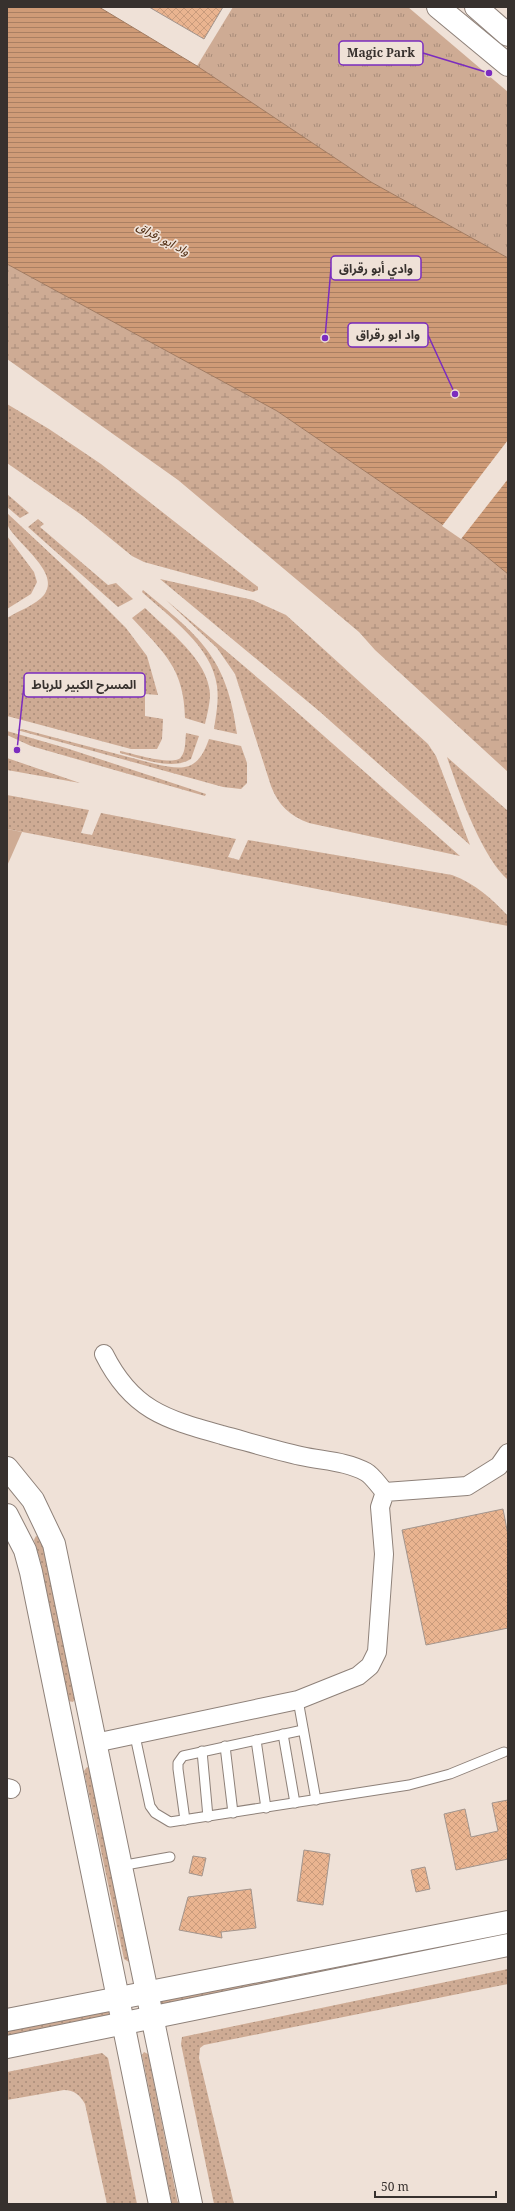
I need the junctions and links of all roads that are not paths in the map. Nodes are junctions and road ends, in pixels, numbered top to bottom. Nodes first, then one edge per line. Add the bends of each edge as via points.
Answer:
1 (438, 7) edge
2 (476, 7) edge
3 (508, 36) edge
4 (508, 65) edge
5 (104, 1354) dead end
6 (508, 1453) edge
7 (7, 1468) edge
8 (385, 1492) junction
9 (41, 1514) junction
10 (12, 1522) edge
11 (298, 1700) junction
12 (303, 1730) junction
13 (283, 1734) junction
14 (135, 1736) junction
15 (256, 1740) junction
16 (95, 1743) junction
17 (225, 1746) junction
18 (202, 1751) junction
19 (504, 1752) dead end
20 (316, 1800) junction
21 (295, 1803) junction
22 (266, 1808) junction
23 (233, 1813) junction
24 (208, 1817) junction
25 (185, 1820) junction
26 (170, 1857) dead end
27 (120, 1866) junction
28 (508, 1922) edge
29 (508, 1945) edge
30 (147, 1992) junction
31 (119, 1997) junction
32 (152, 2018) junction
33 (7, 2020) edge
34 (124, 2024) junction
35 (7, 2047) edge
36 (160, 2204) edge
37 (191, 2204) edge

1 - 4 street
2 - 3 street
5 - 8 street via 118,1380 134,1397 163,1417 272,1449 336,1461 367,1473
6 - 8 street via 499,1466 467,1486
7 - 9 street via 18,1478
8 - 11 street via 380,1506 384,1554 377,1652 370,1666 358,1676
9 - 10 street
9 - 16 street via 54,1544
10 - 31 street via 31,1572
11 - 12 lane
11 - 14 street
12 - 13 lane
12 - 20 lane
13 - 15 lane
13 - 21 lane
14 - 16 street
14 - 25 lane via 150,1806 154,1813 170,1822
15 - 17 lane
15 - 22 lane
16 - 27 street
17 - 18 lane
17 - 23 lane
18 - 24 lane
18 - 25 lane via 183,1756 178,1763
19 - 20 lane via 478,1764 430,1780
20 - 21 lane
21 - 22 lane
22 - 23 lane
23 - 24 lane
24 - 25 lane
26 - 27 lane
27 - 30 street
28 - 30 street
29 - 32 street
30 - 31 street
30 - 32 street
31 - 33 street
31 - 34 street
32 - 34 street
32 - 37 street
34 - 35 street
34 - 36 street

